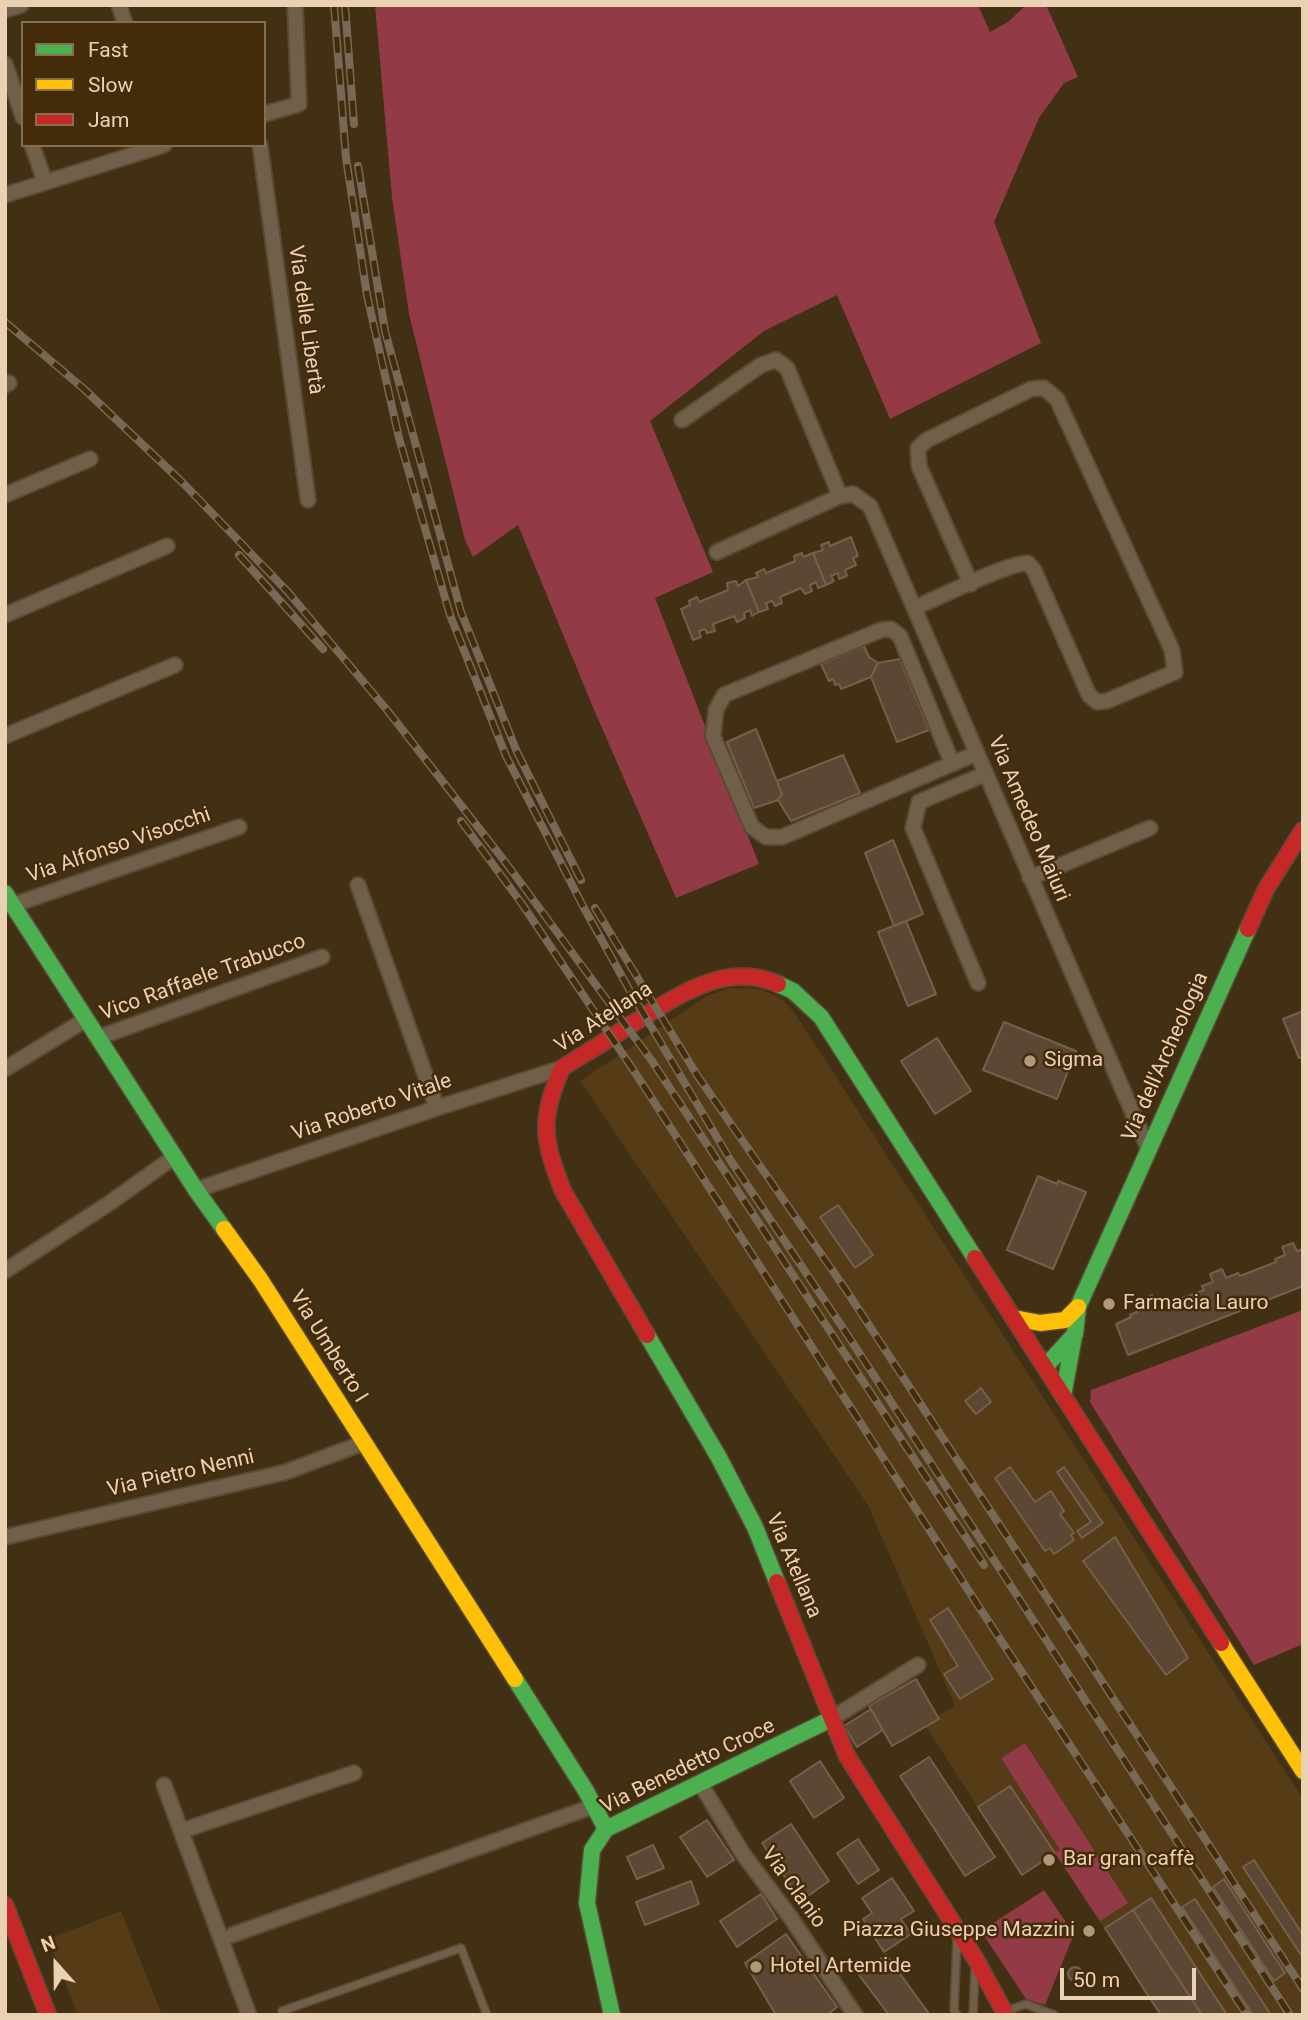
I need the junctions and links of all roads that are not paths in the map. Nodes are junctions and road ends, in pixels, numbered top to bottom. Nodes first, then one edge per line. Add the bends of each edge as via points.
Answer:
1 (21, 5) edge
2 (295, 5) edge
3 (5, 10) edge
4 (5, 64) edge
5 (21, 111) edge
6 (266, 113) edge
7 (33, 147) edge
8 (158, 147) edge
9 (260, 147) edge
10 (45, 182) junction
11 (5, 195) edge
12 (682, 420) dead end
13 (90, 458) dead end
14 (5, 495) edge
15 (840, 496) junction
16 (308, 500) dead end
17 (166, 546) dead end
18 (717, 552) dead end
19 (971, 584) junction
20 (914, 608) junction
21 (5, 615) edge
22 (175, 665) dead end
23 (5, 736) edge
24 (976, 754) junction
25 (952, 763) junction
26 (985, 774) junction
27 (239, 827) dead end
28 (1150, 828) dead end
29 (1303, 830) edge
30 (1030, 877) junction
31 (358, 885) dead end
32 (9, 899) edge
33 (323, 957) dead end
34 (978, 983) dead end
35 (85, 1020) junction
36 (97, 1038) junction
37 (562, 1068) junction
38 (5, 1069) edge
39 (438, 1108) junction
40 (1148, 1148) junction
41 (174, 1157) junction
42 (196, 1191) junction
43 (5, 1271) edge
44 (1014, 1318) junction
45 (1070, 1327) junction
46 (1032, 1347) junction
47 (1045, 1367) junction
48 (1063, 1396) junction
49 (363, 1443) junction
50 (5, 1537) edge
51 (918, 1665) dead end
52 (831, 1719) junction
53 (1303, 1771) edge
54 (354, 1773) dead end
55 (700, 1783) junction
56 (164, 1785) dead end
57 (594, 1806) junction
58 (606, 1829) junction
59 (181, 1831) junction
60 (5, 1905) edge
61 (957, 1932) junction
62 (232, 1935) dead end
63 (975, 1958) junction
64 (1005, 2013) edge
65 (48, 2015) edge
66 (250, 2015) edge
67 (284, 2015) edge
68 (487, 2015) edge
69 (612, 2015) edge
70 (855, 2015) edge
71 (957, 2015) edge
72 (972, 2015) edge
73 (1054, 2015) edge

1 - 3 street
2 - 6 street via 299,104
4 - 5 street
7 - 10 street
8 - 10 street
9 - 16 street, Via delle Libertà
10 - 11 street
12 - 15 street via 761,365 776,360 788,368
13 - 14 street
15 - 18 street
15 - 20 street, Via Amedeo Maiuri via 853,494 870,506
17 - 21 street
19 - 19 street via 919,466 918,449 927,440 1008,400 1044,388 1057,399 1069,424 1172,650 1175,672 1097,702 1089,695 1028,564 1018,563
19 - 20 street
20 - 24 street, Via Amedeo Maiuri
22 - 23 street
24 - 25 street
24 - 26 street, Via Amedeo Maiuri
25 - 25 street via 900,636 891,629 724,695 716,710 713,736 752,827 766,837 782,836
26 - 30 street, Via Amedeo Maiuri
26 - 34 street via 919,802 913,828
27 - 32 street, Via Alfonso Visocchi
28 - 30 street
29 - 40 main road, Via dell'Archeologia via 1266,889
30 - 40 street, Via Amedeo Maiuri
31 - 39 street
32 - 35 main road, Via Umberto I
33 - 36 street, Vico Raffaele Trabucco
35 - 36 main road, Via Umberto I
35 - 38 street
36 - 41 main road, Via Umberto I
37 - 39 street, Via Roberto Vitale
37 - 44 main road, Via Atellana via 691,988 726,977 764,978 793,991 821,1017
37 - 52 main road, Via Atellana via 545,1113 547,1150 564,1191 755,1527
39 - 42 street, Via Roberto Vitale
40 - 45 main road, Via dell'Archeologia
41 - 42 main road, Via Umberto I
41 - 43 street
42 - 49 main road, Via Umberto I via 260,1279
44 - 45 main road
44 - 46 main road, Via Atellana
45 - 46 main road
45 - 47 main road
45 - 48 main road
46 - 47 main road, Via Atellana
47 - 48 main road, Via Atellana
48 - 53 main road, Via Atellana
49 - 50 street, Via Pietro Nenni via 286,1472
49 - 57 main road, Via Umberto I
51 - 52 street, Via Benedetto Croce
52 - 55 main road, Via Benedetto Croce
52 - 61 main road, Via Atellana via 847,1756
54 - 59 street
55 - 58 main road, Via Benedetto Croce
55 - 70 street, Via Clanio via 743,1854
56 - 59 street
57 - 58 main road, Via Umberto I
57 - 62 street
58 - 69 main road, Via Benedetto Croce via 592,1850 587,1903
59 - 66 street
60 - 65 main road
61 - 63 main road, Via Atellana
61 - 71 lane
63 - 64 main road, Via Atellana
63 - 72 lane
64 - 73 lane via 1026,2004
67 - 68 lane via 282,2011 461,1948

